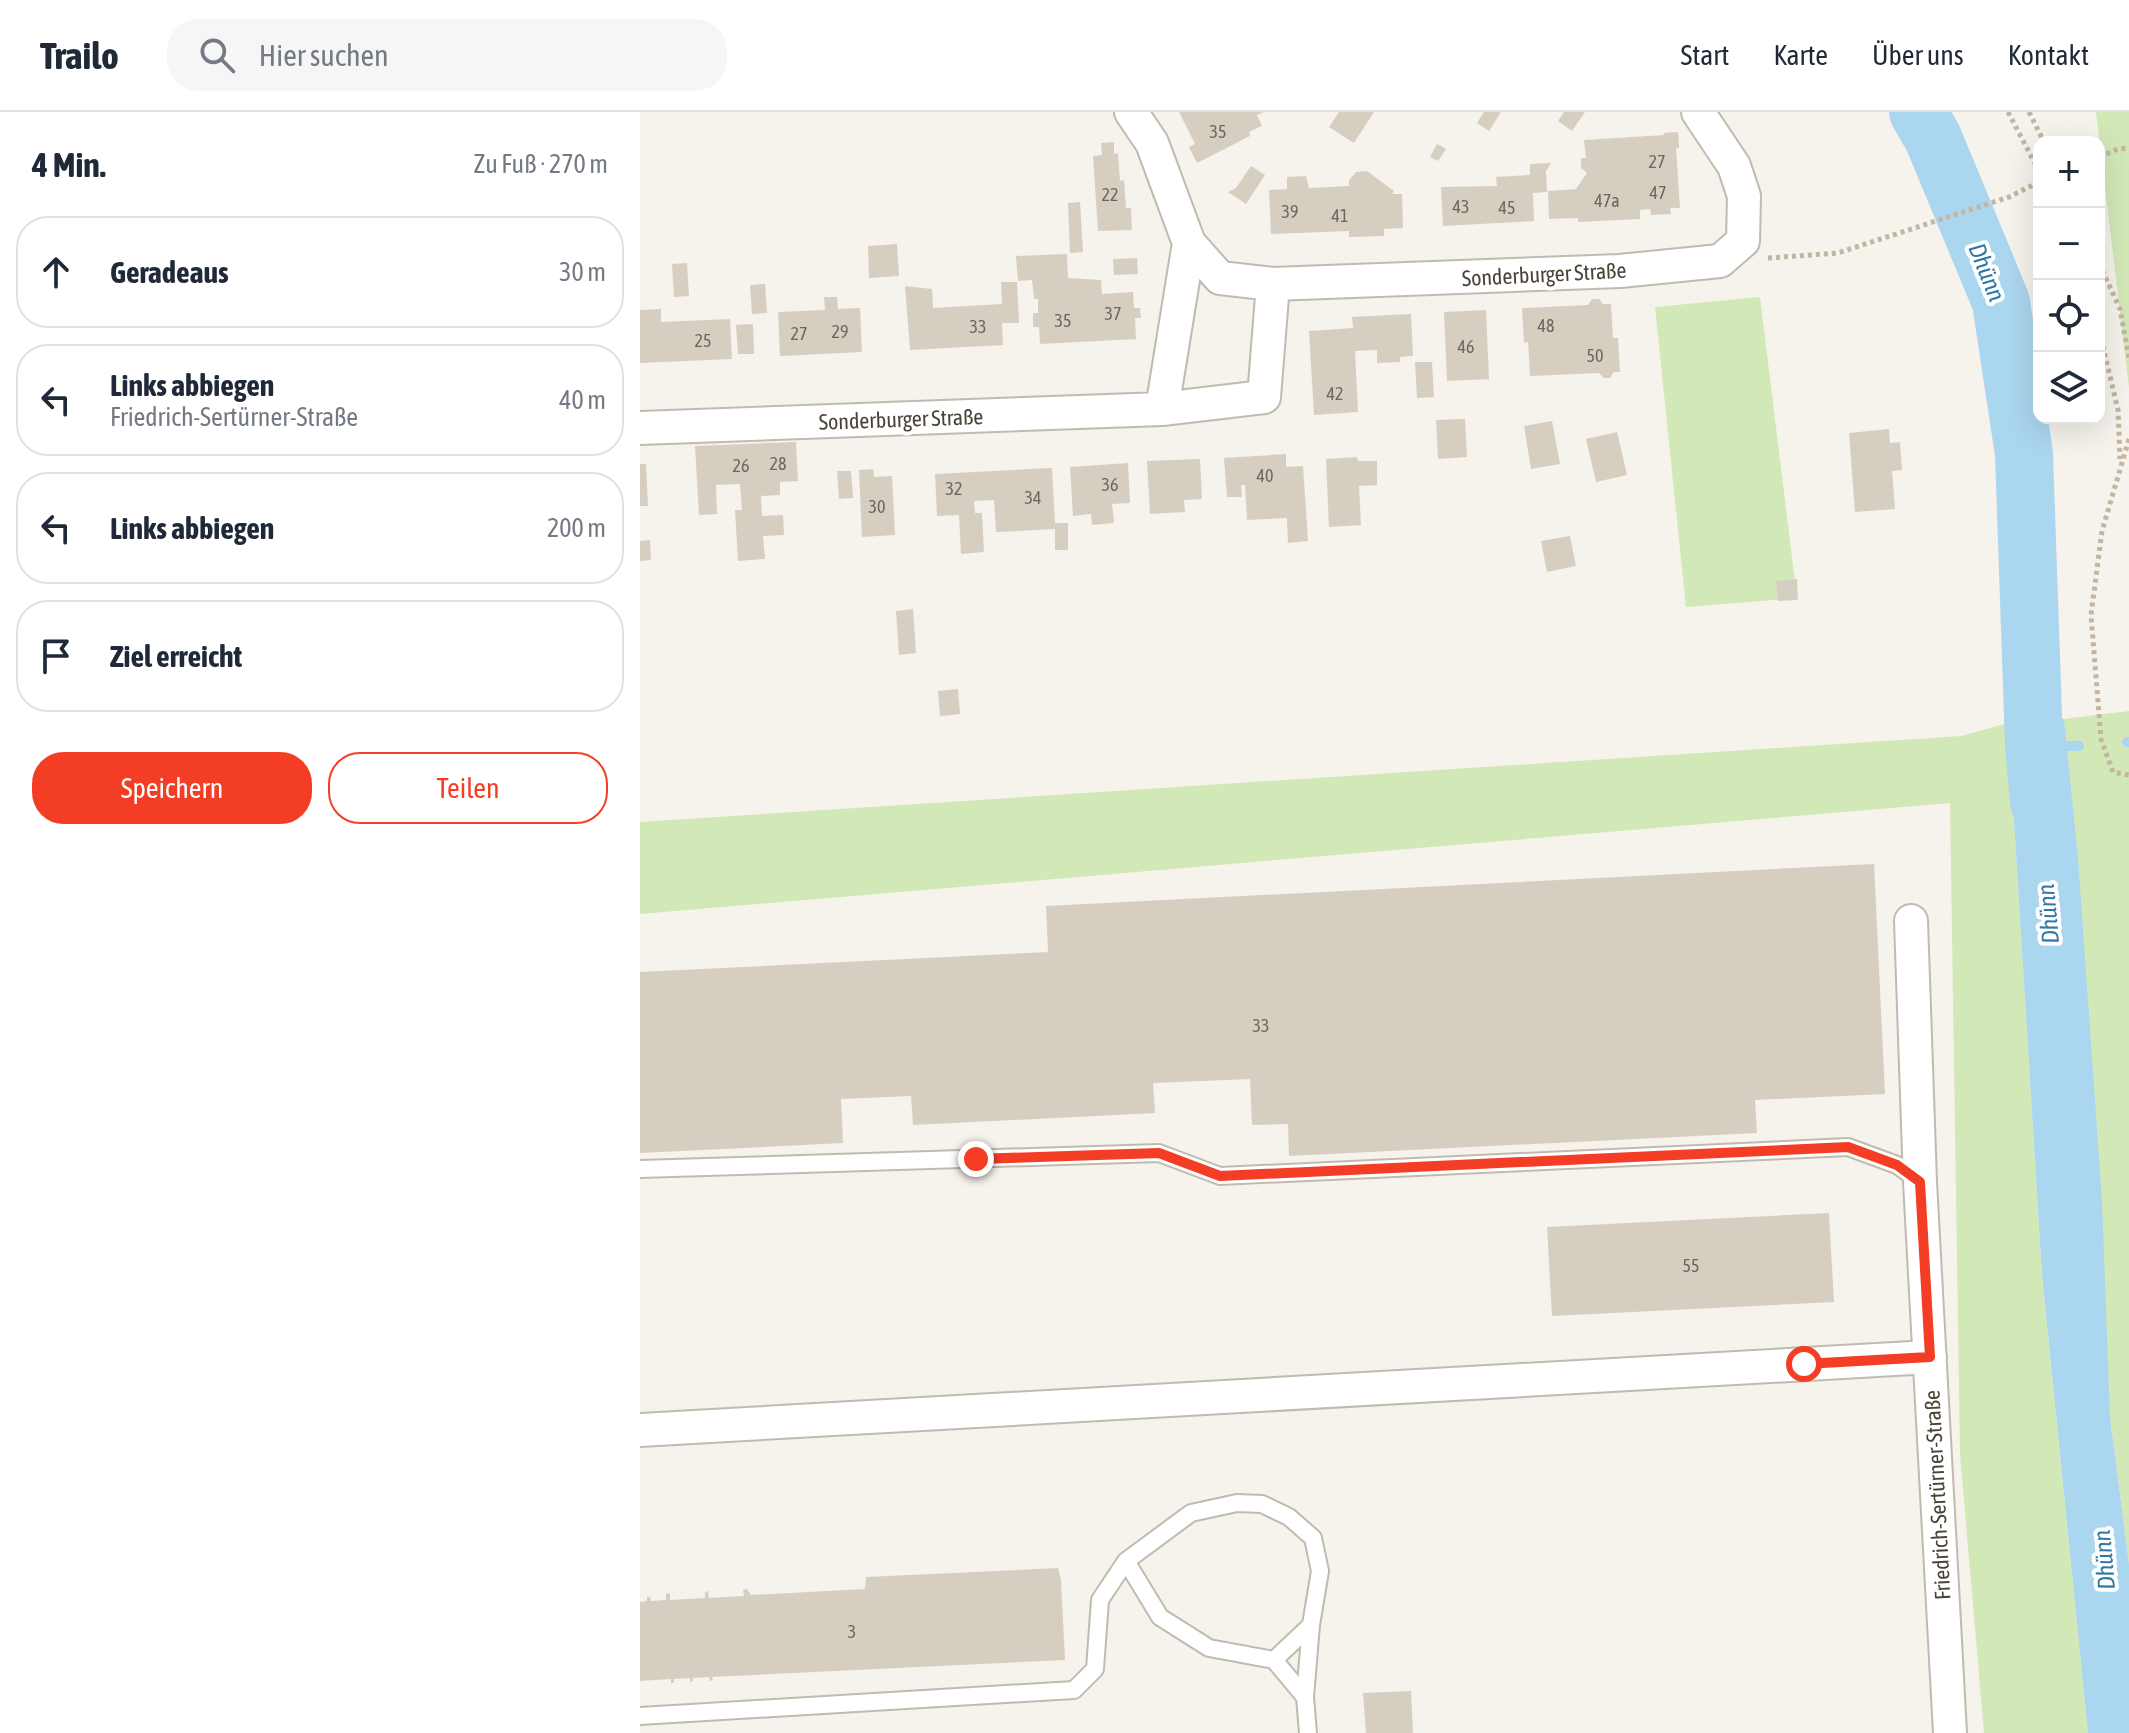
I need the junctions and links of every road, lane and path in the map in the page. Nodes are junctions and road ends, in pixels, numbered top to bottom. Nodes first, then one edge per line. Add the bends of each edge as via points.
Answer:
1 (1131, 112) edge
2 (1698, 112) edge
3 (2008, 112) edge
4 (2029, 112) edge
5 (2041, 136) edge
6 (2129, 148) edge
7 (2105, 154) edge
8 (2033, 160) edge
9 (2033, 185) edge
10 (1189, 243) junction
11 (1720, 261) junction
12 (2105, 276) edge
13 (1273, 284) junction
14 (2104, 352) edge
15 (2129, 358) edge
16 (1162, 409) junction
17 (640, 428) edge
18 (2129, 439) edge
19 (2120, 464) junction
20 (2129, 775) edge
21 (1911, 921) dead end
22 (640, 1169) edge
23 (1920, 1182) junction
24 (1930, 1357) junction
25 (640, 1430) edge
26 (1126, 1561) junction
27 (1311, 1625) junction
28 (1274, 1660) junction
29 (1305, 1697) junction
30 (640, 1716) edge
31 (1308, 1733) edge
32 (1950, 1733) edge

1 - 10 street via 1152,143
2 - 11 street via 1734,166 1744,196 1743,241
3 - 8 path
4 - 5 path
6 - 7 path
9 - 11 path via 1838,253
10 - 13 street, Sonderburger Straße via 1220,278
10 - 16 street
11 - 13 street, Sonderburger Straße via 1620,271
12 - 15 path via 2120,309
13 - 16 street, Sonderburger Straße via 1264,397
14 - 19 path via 2118,410
16 - 17 street, Sonderburger Straße
18 - 19 path
19 - 20 path via 2102,531 2091,615 2101,739 2113,772
21 - 23 street, Friedrich-Sertürner-Straße
22 - 23 lane via 1159,1153 1220,1176 1848,1147 1897,1165
23 - 24 street, Friedrich-Sertürner-Straße
24 - 25 street
24 - 32 street, Friedrich-Sertürner-Straße
26 - 27 lane via 1191,1513 1237,1503 1262,1504 1289,1517 1313,1538 1320,1571
26 - 28 lane via 1160,1617 1209,1648
26 - 30 lane via 1100,1600 1095,1669 1074,1690
27 - 28 lane
27 - 29 lane
28 - 29 lane
29 - 31 lane

